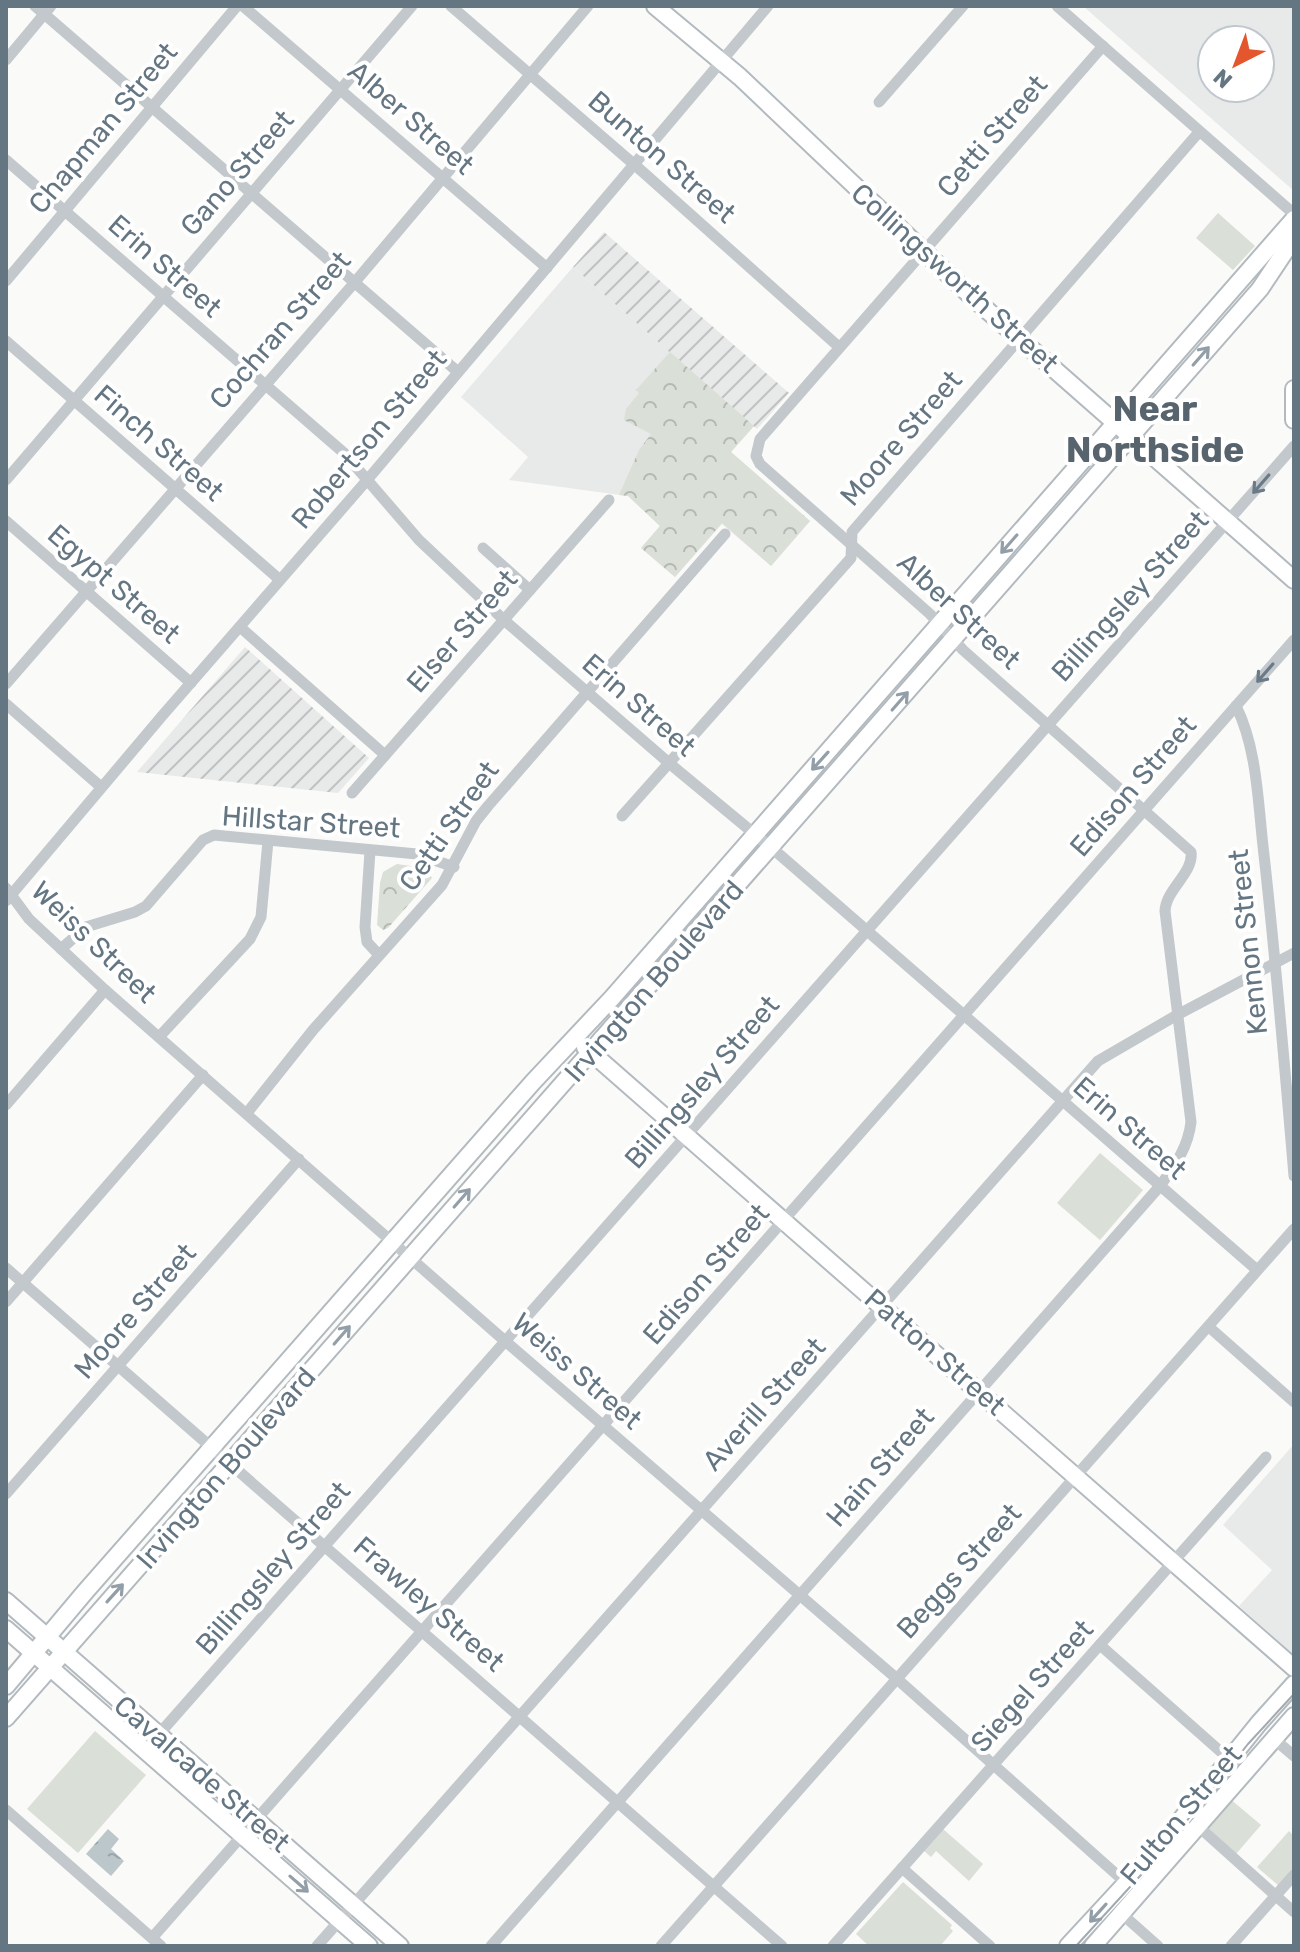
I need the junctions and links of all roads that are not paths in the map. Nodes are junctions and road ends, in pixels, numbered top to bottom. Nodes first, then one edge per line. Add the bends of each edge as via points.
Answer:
1 (240, 6) edge
2 (412, 6) edge
3 (451, 6) edge
4 (588, 6) edge
5 (655, 6) edge
6 (768, 6) edge
7 (963, 6) edge
8 (1057, 6) edge
9 (44, 9) edge
10 (1103, 46) junction
11 (6, 60) edge
12 (722, 62) junction
13 (530, 73) junction
14 (341, 90) junction
15 (879, 102) dead end
16 (150, 108) junction
17 (1199, 132) junction
18 (6, 160) edge
19 (635, 165) junction
20 (443, 178) junction
21 (252, 192) junction
22 (65, 212) junction
23 (1294, 216) edge
24 (1293, 240) edge
25 (923, 251) junction
26 (547, 268) junction
27 (6, 281) edge
28 (355, 282) junction
29 (163, 296) junction
30 (1208, 317) junction
31 (1223, 331) junction
32 (1019, 338) junction
33 (6, 341) edge
34 (839, 347) junction
35 (458, 372) junction
36 (265, 385) junction
37 (1294, 389) edge
38 (74, 401) junction
39 (1294, 420) edge
40 (1116, 422) junction
41 (1131, 435) junction
42 (760, 439) joint
43 (1294, 446) edge
44 (368, 479) junction
45 (6, 480) edge
46 (175, 488) junction
47 (609, 500) dead end
48 (1043, 506) junction
49 (1059, 519) junction
50 (6, 521) edge
51 (1229, 521) junction
52 (725, 534) dead end
53 (851, 544) junction
54 (483, 548) dead end
55 (280, 580) junction
56 (1294, 580) edge
57 (530, 590) junction
58 (86, 591) junction
59 (504, 620) junction
60 (940, 625) junction
61 (240, 627) junction
62 (954, 640) junction
63 (1294, 640) edge
64 (191, 683) junction
65 (6, 684) edge
66 (586, 691) junction
67 (6, 704) edge
68 (1236, 706) junction
69 (1047, 725) junction
70 (846, 731) junction
71 (862, 744) junction
72 (385, 755) junction
73 (669, 763) junction
74 (101, 787) junction
75 (352, 793) dead end
76 (1145, 809) junction
77 (622, 816) dead end
78 (754, 834) junction
79 (268, 841) junction
80 (1182, 842) joint
81 (771, 848) junction
82 (370, 851) junction
83 (454, 867) junction
84 (8, 895) edge
85 (866, 931) junction
86 (61, 949) junction
87 (1294, 953) edge
88 (379, 955) junction
89 (1276, 962) junction
90 (638, 968) junction
91 (654, 982) junction
92 (105, 990) junction
93 (964, 1015) junction
94 (1177, 1015) junction
95 (159, 1037) junction
96 (575, 1038) junction
97 (592, 1053) junction
98 (203, 1075) junction
99 (1063, 1101) junction
100 (6, 1105) edge
101 (247, 1113) junction
102 (687, 1136) junction
103 (476, 1146) junction
104 (299, 1159) junction
105 (493, 1162) junction
106 (1294, 1176) edge
107 (1160, 1186) junction
108 (783, 1221) junction
109 (1294, 1229) edge
110 (393, 1241) junction
111 (411, 1256) junction
112 (6, 1268) edge
113 (1257, 1270) junction
114 (23, 1283) junction
115 (6, 1302) edge
116 (883, 1307) junction
117 (1209, 1327) junction
118 (505, 1341) junction
119 (304, 1343) junction
120 (322, 1359) junction
121 (119, 1367) junction
122 (979, 1391) junction
123 (1294, 1402) edge
124 (604, 1426) junction
125 (212, 1448) junction
126 (1266, 1457) dead end
127 (230, 1464) junction
128 (1075, 1476) junction
129 (6, 1494) edge
130 (702, 1511) junction
131 (325, 1546) junction
132 (120, 1552) junction
133 (1174, 1562) junction
134 (137, 1568) junction
135 (799, 1596) junction
136 (6, 1601) edge
137 (6, 1629) edge
138 (422, 1630) junction
139 (48, 1638) junction
140 (1100, 1645) junction
141 (63, 1652) junction
142 (35, 1654) junction
143 (50, 1667) junction
144 (1294, 1668) edge
145 (896, 1678) junction
146 (1294, 1684) edge
147 (6, 1686) edge
148 (519, 1715) junction
149 (1294, 1716) edge
150 (6, 1718) edge
151 (158, 1736) junction
152 (1273, 1738) junction
153 (145, 1750) junction
154 (1294, 1756) edge
155 (1229, 1759) junction
156 (993, 1765) junction
157 (618, 1802) junction
158 (6, 1810) edge
159 (256, 1821) junction
160 (1199, 1827) junction
161 (243, 1836) junction
162 (902, 1868) junction
163 (1294, 1875) edge
164 (1125, 1882) junction
165 (714, 1885) junction
166 (1276, 1896) junction
167 (353, 1905) junction
168 (1294, 1912) edge
169 (1122, 1914) junction
170 (340, 1920) junction
171 (157, 1942) edge
172 (317, 1946) edge
173 (369, 1946) edge
174 (400, 1946) edge
175 (491, 1946) edge
176 (661, 1946) edge
177 (782, 1946) edge
178 (833, 1946) edge
179 (990, 1946) edge
180 (1068, 1946) edge
181 (1093, 1946) edge
182 (1158, 1946) edge
183 (1231, 1946) edge

1 - 14 street, Alber Street
1 - 16 street, Chapman Street
2 - 14 street, Gano Street
3 - 13 street, Bunton Street
4 - 13 street, Cochran Street
5 - 12 main road, Collingsworth Street
6 - 12 street, Robertson Street
7 - 15 street
8 - 10 street
9 - 11 street
9 - 16 street
10 - 17 street
10 - 25 street, Cetti Street
12 - 19 street, Robertson Street
12 - 25 main road, Collingsworth Street
13 - 19 street, Bunton Street
13 - 20 street, Cochran Street
14 - 20 street, Alber Street
14 - 21 street, Gano Street
16 - 21 street
16 - 22 street, Chapman Street
17 - 23 street
17 - 32 street, Moore Street
18 - 22 street, Erin Street
19 - 26 street, Robertson Street
19 - 34 street, Bunton Street
20 - 26 street, Alber Street
20 - 28 street, Cochran Street
21 - 28 street
21 - 29 street, Gano Street
22 - 27 street, Chapman Street
22 - 29 street, Erin Street
23 - 30 main road, Irvington Boulevard
24 - 31 main road, Irvington Boulevard
25 - 32 main road, Collingsworth Street
25 - 34 street, Cetti Street
26 - 35 street, Robertson Street
28 - 35 street
28 - 36 street, Cochran Street
29 - 36 street, Erin Street
29 - 38 street, Gano Street
30 - 31 main road
30 - 40 main road, Irvington Boulevard
41 -> 31 main road, Irvington Boulevard
32 - 40 main road, Collingsworth Street
32 - 53 street, Moore Street via 852,532
33 - 38 street, Finch Street
34 - 42 street, Cetti Street
35 - 44 street, Robertson Street
36 - 44 street, Erin Street
36 - 46 street, Cochran Street
37 - 39 main road
38 - 45 street, Gano Street
38 - 46 street, Finch Street
40 - 41 main road, Collingsworth Street
40 - 48 main road, Irvington Boulevard
41 - 49 main road, Irvington Boulevard
41 - 51 main road, Collingsworth Street
42 - 53 street, Alber Street via 760,464
43 -> 51 street, Billingsley Street
44 - 55 street, Robertson Street
44 - 59 street, Erin Street via 419,540
46 - 55 street, Finch Street
46 - 58 street, Cochran Street
47 - 57 street, Elser Street
48 - 49 main road
48 -> 60 main road, Irvington Boulevard
49 - 62 main road, Irvington Boulevard
50 - 58 street, Egypt Street
51 - 56 main road, Collingsworth Street
51 - 69 street, Billingsley Street
52 - 66 street, Cetti Street
53 - 60 street, Alber Street
53 - 73 street, Moore Street via 851,558
54 - 57 street
55 - 61 street, Robertson Street
57 - 59 street, Elser Street
58 - 64 street, Egypt Street
58 - 65 street, Cochran Street
59 - 66 street, Erin Street
59 - 72 street, Elser Street
60 - 62 street, Alber Street
60 - 70 main road, Irvington Boulevard
61 - 64 street, Robertson Street
61 - 72 street
62 - 69 street, Alber Street
71 -> 62 main road, Irvington Boulevard
63 -> 68 street, Edison Street
64 - 74 street, Robertson Street
66 - 73 street, Erin Street
66 - 83 street, Cetti Street via 482,813
67 - 74 street
68 - 76 street, Edison Street
68 - 89 street, Kennon Street via 1253,770
69 - 76 street, Alber Street
69 - 85 street, Billingsley Street
70 - 71 main road
70 -> 78 main road, Irvington Boulevard
71 - 81 main road, Irvington Boulevard
72 - 75 street, Elser Street
73 - 77 street, Moore Street
73 - 78 street, Erin Street
74 - 84 street, Robertson Street
76 - 80 street, Alber Street
76 - 93 street, Edison Street
78 - 81 street, Erin Street
78 - 90 main road, Irvington Boulevard
79 - 82 street, Hillstar Street
79 - 86 street, Hillstar Street via 214,835 203,840 146,906 86,927
79 - 95 street via 261,917 250,939
80 - 94 street, Hain Street via 1192,858 1168,895 1165,911
81 - 85 street, Erin Street
81 - 91 main road, Irvington Boulevard
82 - 83 street, Hillstar Street via 417,854
82 - 88 street via 365,927 367,942
83 - 88 street, Cetti Street
84 - 86 street, Weiss Street
85 - 93 street, Erin Street
85 - 102 street, Billingsley Street
86 - 92 street, Weiss Street
87 - 89 street, Averill Street
88 - 101 street, Cetti Street
89 - 94 street, Averill Street
89 - 106 street, Kennon Street
90 - 91 main road
90 - 96 main road, Irvington Boulevard
91 - 97 main road, Irvington Boulevard
92 - 95 street, Weiss Street
92 - 100 street
93 - 99 street, Erin Street
93 - 108 street, Edison Street
94 - 99 street, Averill Street via 1108,1054
94 - 107 street, Hain Street via 1191,1122 1184,1152
95 - 98 street, Weiss Street
96 - 97 main road, Patton Street
96 - 103 main road, Irvington Boulevard
97 - 102 main road, Patton Street
97 - 105 main road, Irvington Boulevard
98 - 101 street, Weiss Street
98 - 114 street
99 - 107 street, Erin Street
99 - 116 street, Averill Street
101 - 104 street, Weiss Street
102 - 108 main road, Patton Street
102 - 118 street, Billingsley Street
103 - 105 main road
103 - 110 main road, Irvington Boulevard
104 - 110 street, Weiss Street
104 - 121 street, Moore Street
111 -> 105 main road, Irvington Boulevard
107 - 113 street, Erin Street
107 - 122 street, Hain Street
108 - 116 main road, Patton Street
108 - 124 street, Edison Street
109 - 113 street, Beggs Street
110 - 111 street, Weiss Street
110 - 119 main road, Irvington Boulevard
111 - 118 street, Weiss Street
120 -> 111 main road, Irvington Boulevard
112 - 114 street, Frawley Street
113 - 117 street, Beggs Street
114 - 115 street
114 - 121 street, Frawley Street
116 - 122 main road, Patton Street
116 - 130 street, Averill Street
117 - 123 street
117 - 128 street, Beggs Street
118 - 124 street, Weiss Street
118 - 131 street, Billingsley Street
119 - 120 main road
119 - 125 main road, Irvington Boulevard
120 - 127 main road, Irvington Boulevard
121 - 125 street, Frawley Street
121 - 129 street, Moore Street
122 - 128 main road, Patton Street
122 - 135 street, Hain Street
124 - 130 street, Weiss Street
124 - 138 street, Edison Street
125 - 127 street, Frawley Street
125 - 132 main road, Irvington Boulevard
126 - 133 street, Siegel Street
127 - 131 street, Frawley Street
127 - 134 main road, Irvington Boulevard
128 - 133 main road, Patton Street
128 - 145 street, Beggs Street
130 - 135 street, Weiss Street
130 - 148 street, Averill Street
131 - 138 street, Frawley Street
131 - 151 street, Billingsley Street
132 - 134 main road
132 - 139 main road, Irvington Boulevard
133 - 140 street, Siegel Street
133 - 144 main road, Patton Street
141 -> 134 main road, Irvington Boulevard
135 - 145 street, Weiss Street
135 - 157 street, Hain Street
136 - 139 main road, Cavalcade Street
137 - 142 main road, Cavalcade Street
138 - 148 street, Frawley Street
138 - 159 street, Edison Street
139 - 141 main road, Cavalcade Street
139 - 142 main road, Irvington Boulevard
140 - 155 street
140 - 156 street, Siegel Street
141 - 143 main road, Irvington Boulevard
141 - 151 main road, Cavalcade Street
142 - 143 main road, Cavalcade Street
142 - 147 main road, Irvington Boulevard
143 - 150 main road, Irvington Boulevard
143 - 153 main road, Cavalcade Street
145 - 156 street, Weiss Street
145 - 165 street, Beggs Street
146 - 155 main road, Fulton Street
148 - 157 street, Frawley Street
148 - 167 street, Averill Street
149 - 152 main road, Fulton Street
151 - 153 street, Billingsley Street
151 - 159 main road, Cavalcade Street
152 - 154 street
152 - 160 main road, Fulton Street
153 - 161 main road, Cavalcade Street
155 - 164 main road, Fulton Street
156 - 162 street, Siegel Street
156 - 164 street, Weiss Street
157 - 165 street, Frawley Street
157 - 175 street, Hain Street
158 - 171 street
159 - 161 street, Edison Street
159 - 167 main road, Cavalcade Street
160 - 166 street
160 - 169 main road, Fulton Street
161 -> 170 main road, Cavalcade Street
161 - 171 street, Edison Street
162 - 178 street, Siegel Street
162 - 179 street
163 - 166 street
164 -> 180 main road, Fulton Street
165 - 176 street, Beggs Street
165 - 177 street, Frawley Street
166 - 168 street
166 - 183 street
167 - 170 street, Averill Street
167 - 174 main road, Cavalcade Street
169 - 181 main road, Fulton Street
169 - 182 street
170 - 172 street, Averill Street
170 - 173 main road, Cavalcade Street

